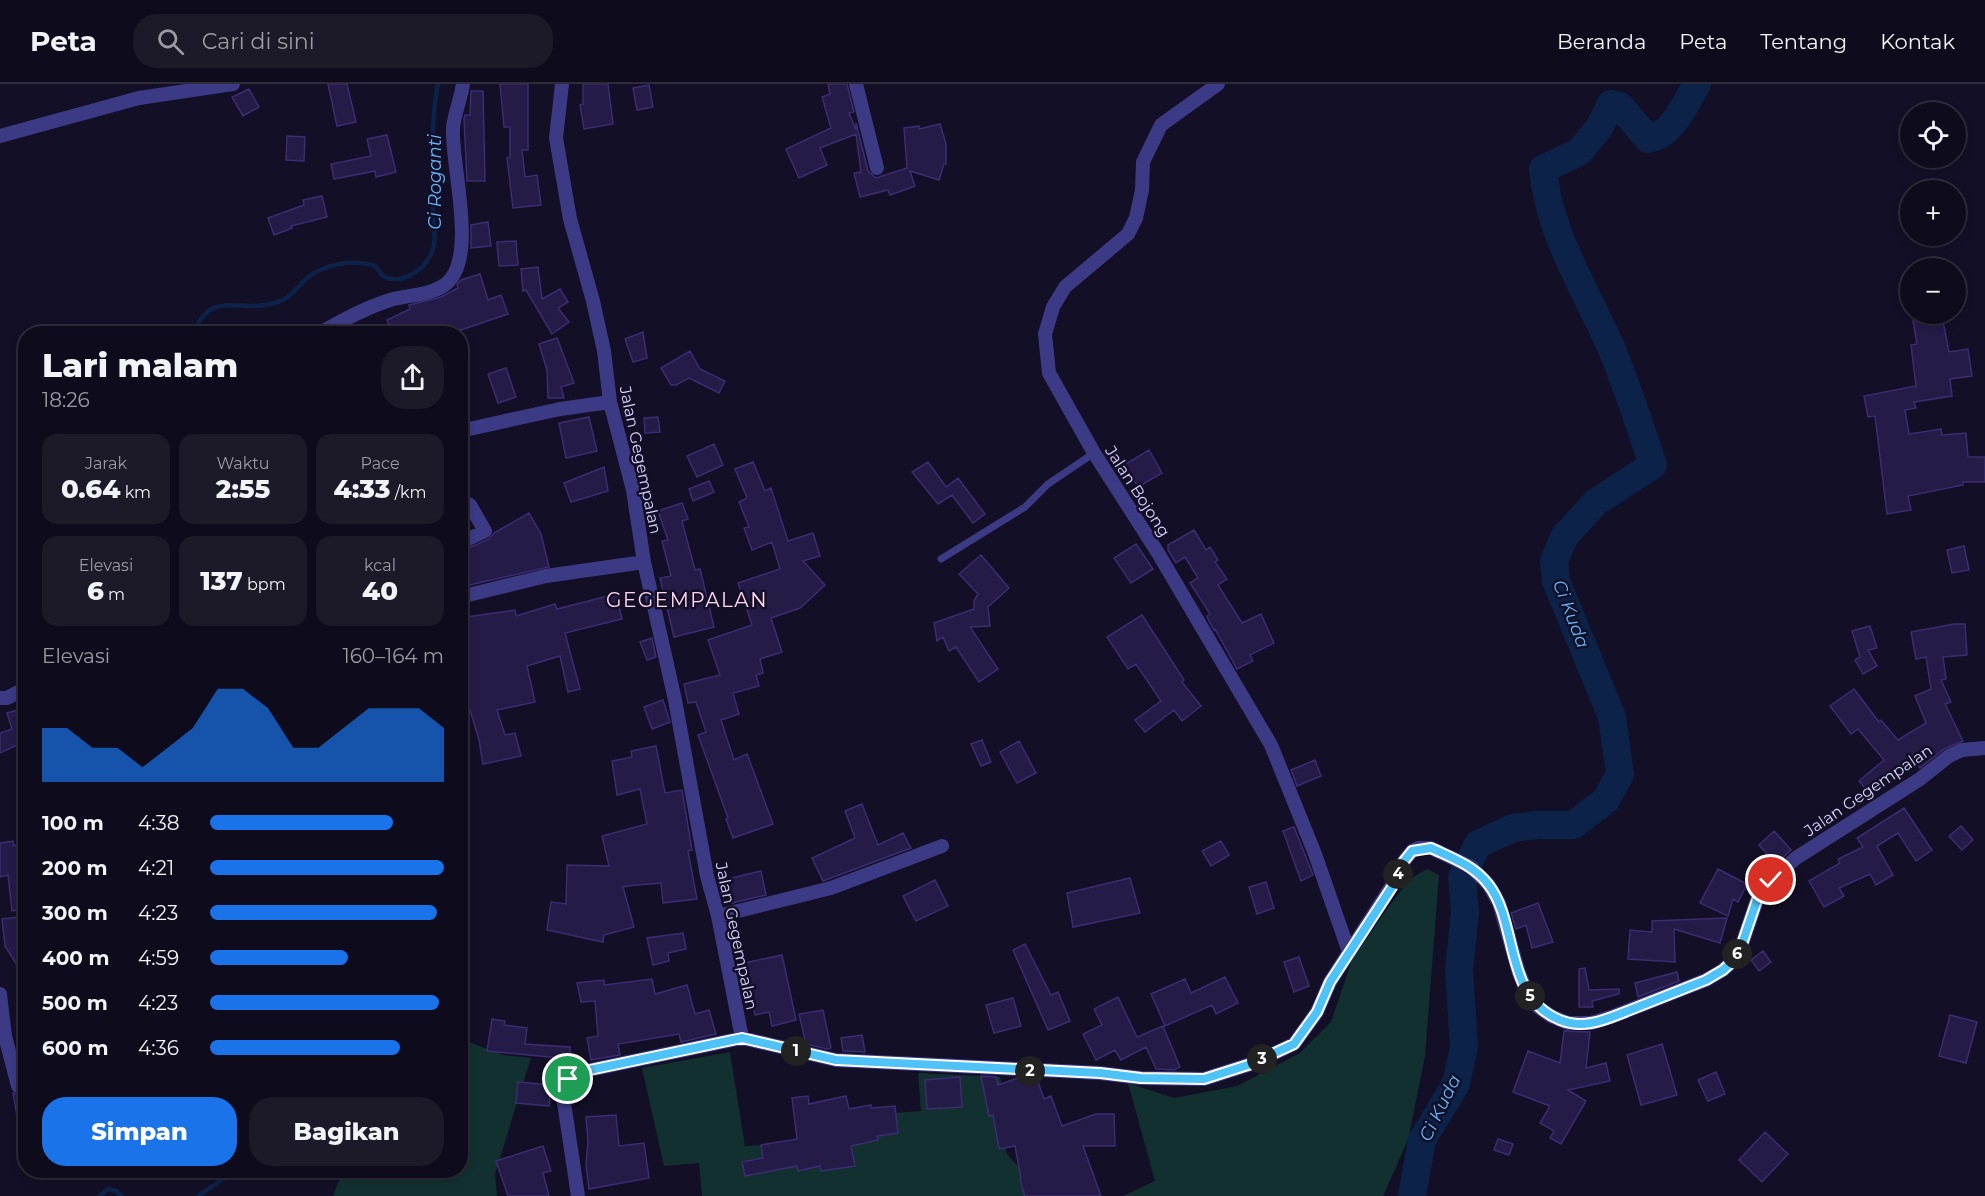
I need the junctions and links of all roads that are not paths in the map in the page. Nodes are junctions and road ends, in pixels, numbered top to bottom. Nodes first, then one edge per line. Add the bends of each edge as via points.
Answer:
1 (233, 84) edge
2 (463, 84) edge
3 (562, 84) edge
4 (856, 84) edge
5 (1218, 84) edge
6 (0, 136) edge
7 (878, 168) dead end
8 (332, 326) edge
9 (610, 402) junction
10 (468, 429) edge
11 (1094, 453) junction
12 (468, 504) edge
13 (468, 539) edge
14 (941, 559) dead end
15 (644, 562) junction
16 (468, 595) edge
17 (18, 692) edge
18 (0, 698) edge
19 (1985, 748) edge
20 (942, 846) dead end
21 (718, 916) junction
22 (1349, 952) junction
23 (0, 994) edge
24 (742, 1038) junction
25 (18, 1086) dead end
26 (578, 1196) edge

1 - 6 street via 139,98
2 - 8 street via 453,127 462,239 456,271 441,288 392,299 358,311
3 - 9 street, Jalan Gegempalan via 556,138 570,219 604,351
4 - 7 street
5 - 11 street, Jalan Bojong via 1161,125 1143,162 1142,190 1128,234 1065,286 1053,307 1045,334 1049,373
9 - 10 street
9 - 15 street, Jalan Gegempalan via 633,490
11 - 14 lane via 1048,484 1025,507
11 - 22 street, Jalan Bojong via 1271,745
12 - 13 street via 485,531
15 - 16 street via 546,576
15 - 21 street, Jalan Gegempalan
17 - 18 street
19 - 22 street, Jalan Gegempalan via 1948,756 1920,779 1796,858 1771,880 1757,900 1741,947 1723,970 1591,1023 1568,1023 1538,1007 1519,973 1499,903 1489,885 1471,867 1431,848 1412,851
20 - 21 street via 831,888
21 - 24 street, Jalan Gegempalan
22 - 24 street via 1317,1012 1294,1044 1251,1064 1204,1079 836,1060
23 - 25 street via 5,1036
24 - 26 street via 585,1071 568,1079 563,1096

